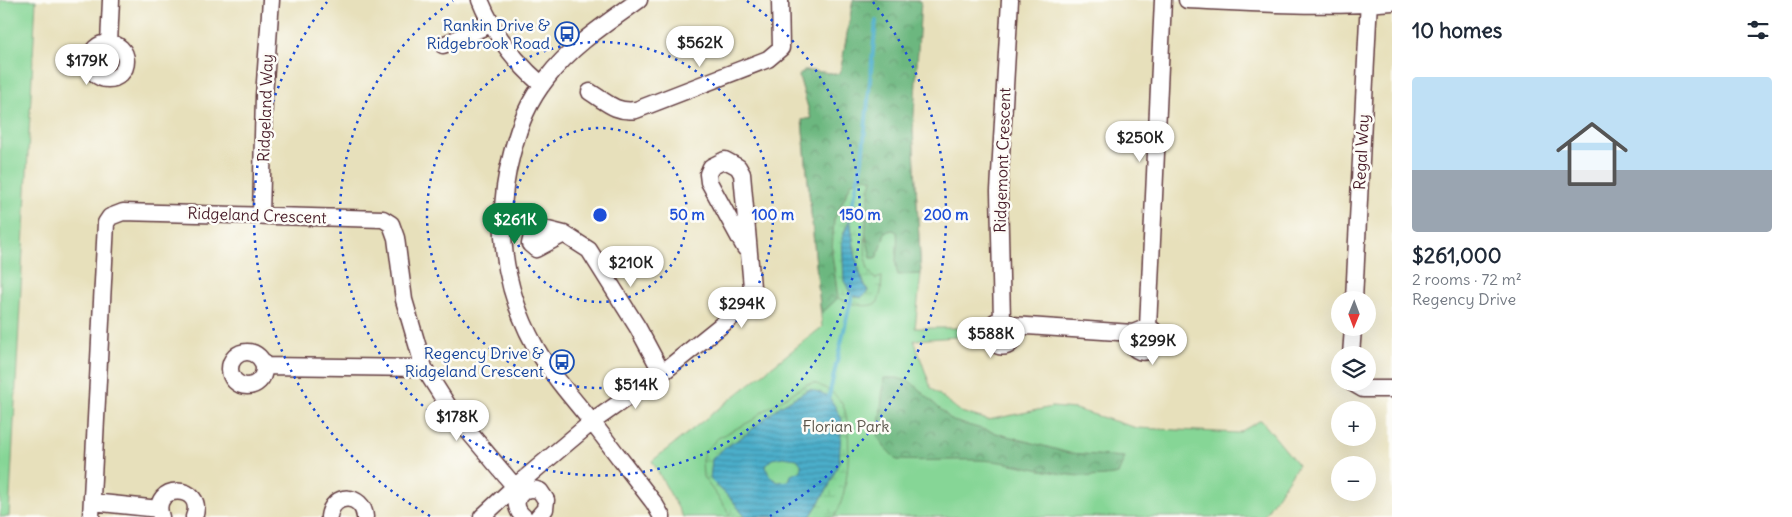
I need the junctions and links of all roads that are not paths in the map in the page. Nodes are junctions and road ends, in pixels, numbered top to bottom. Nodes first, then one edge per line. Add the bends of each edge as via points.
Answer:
1 (111, 0) edge
2 (271, 0) edge
3 (480, 0) edge
4 (639, 0) edge
5 (780, 0) edge
6 (1010, 0) edge
7 (1163, 0) edge
8 (1187, 0) edge
9 (1369, 2) edge
10 (1392, 2) edge
11 (491, 24) junction
12 (109, 43) dead end
13 (443, 45) dead end
14 (542, 85) junction
15 (590, 92) dead end
16 (261, 216) junction
17 (564, 234) dead end
18 (748, 249) junction
19 (1354, 291) edge
20 (265, 366) dead end
21 (424, 368) junction
22 (662, 373) junction
23 (1376, 389) edge
24 (1392, 389) edge
25 (592, 422) junction
26 (518, 490) junction
27 (91, 510) edge
28 (160, 513) edge
29 (194, 517) edge
30 (329, 517) edge
31 (365, 517) edge
32 (482, 517) edge
33 (524, 517) edge
34 (538, 517) edge
35 (662, 517) edge

1 - 12 street
2 - 16 street, Ridgeland Way via 264,96
3 - 11 street
4 - 14 street via 578,45
5 - 15 street via 781,48 768,59 636,110 616,108
6 - 7 street, Ridgemont Crescent via 998,191 1007,322 1140,330
8 - 9 street via 1263,4
9 - 10 street
9 - 19 street, Regal Way
11 - 13 street
11 - 14 street via 510,55
14 - 25 street via 520,123 510,161 502,208 504,260 515,304 536,347
16 - 21 street, Ridgeland Crescent via 383,219 391,224 396,238 404,300
16 - 27 street, Ridgeland Crescent via 123,212 110,217 106,223
17 - 22 street via 589,250
18 - 18 street via 742,174 738,167 725,160 711,167 709,182
18 - 22 street via 752,287 744,307
20 - 21 street
21 - 26 street, Ridgeland Crescent via 452,412
22 - 25 street
23 - 24 street
25 - 26 street
25 - 35 street
26 - 32 street
26 - 33 street via 517,507
26 - 34 street via 535,489 543,495 545,509
27 - 28 street, Ridgeland Crescent
28 - 29 street, Ridgeland Crescent via 164,498 180,491 194,501
30 - 31 street via 333,506 346,498 360,504

